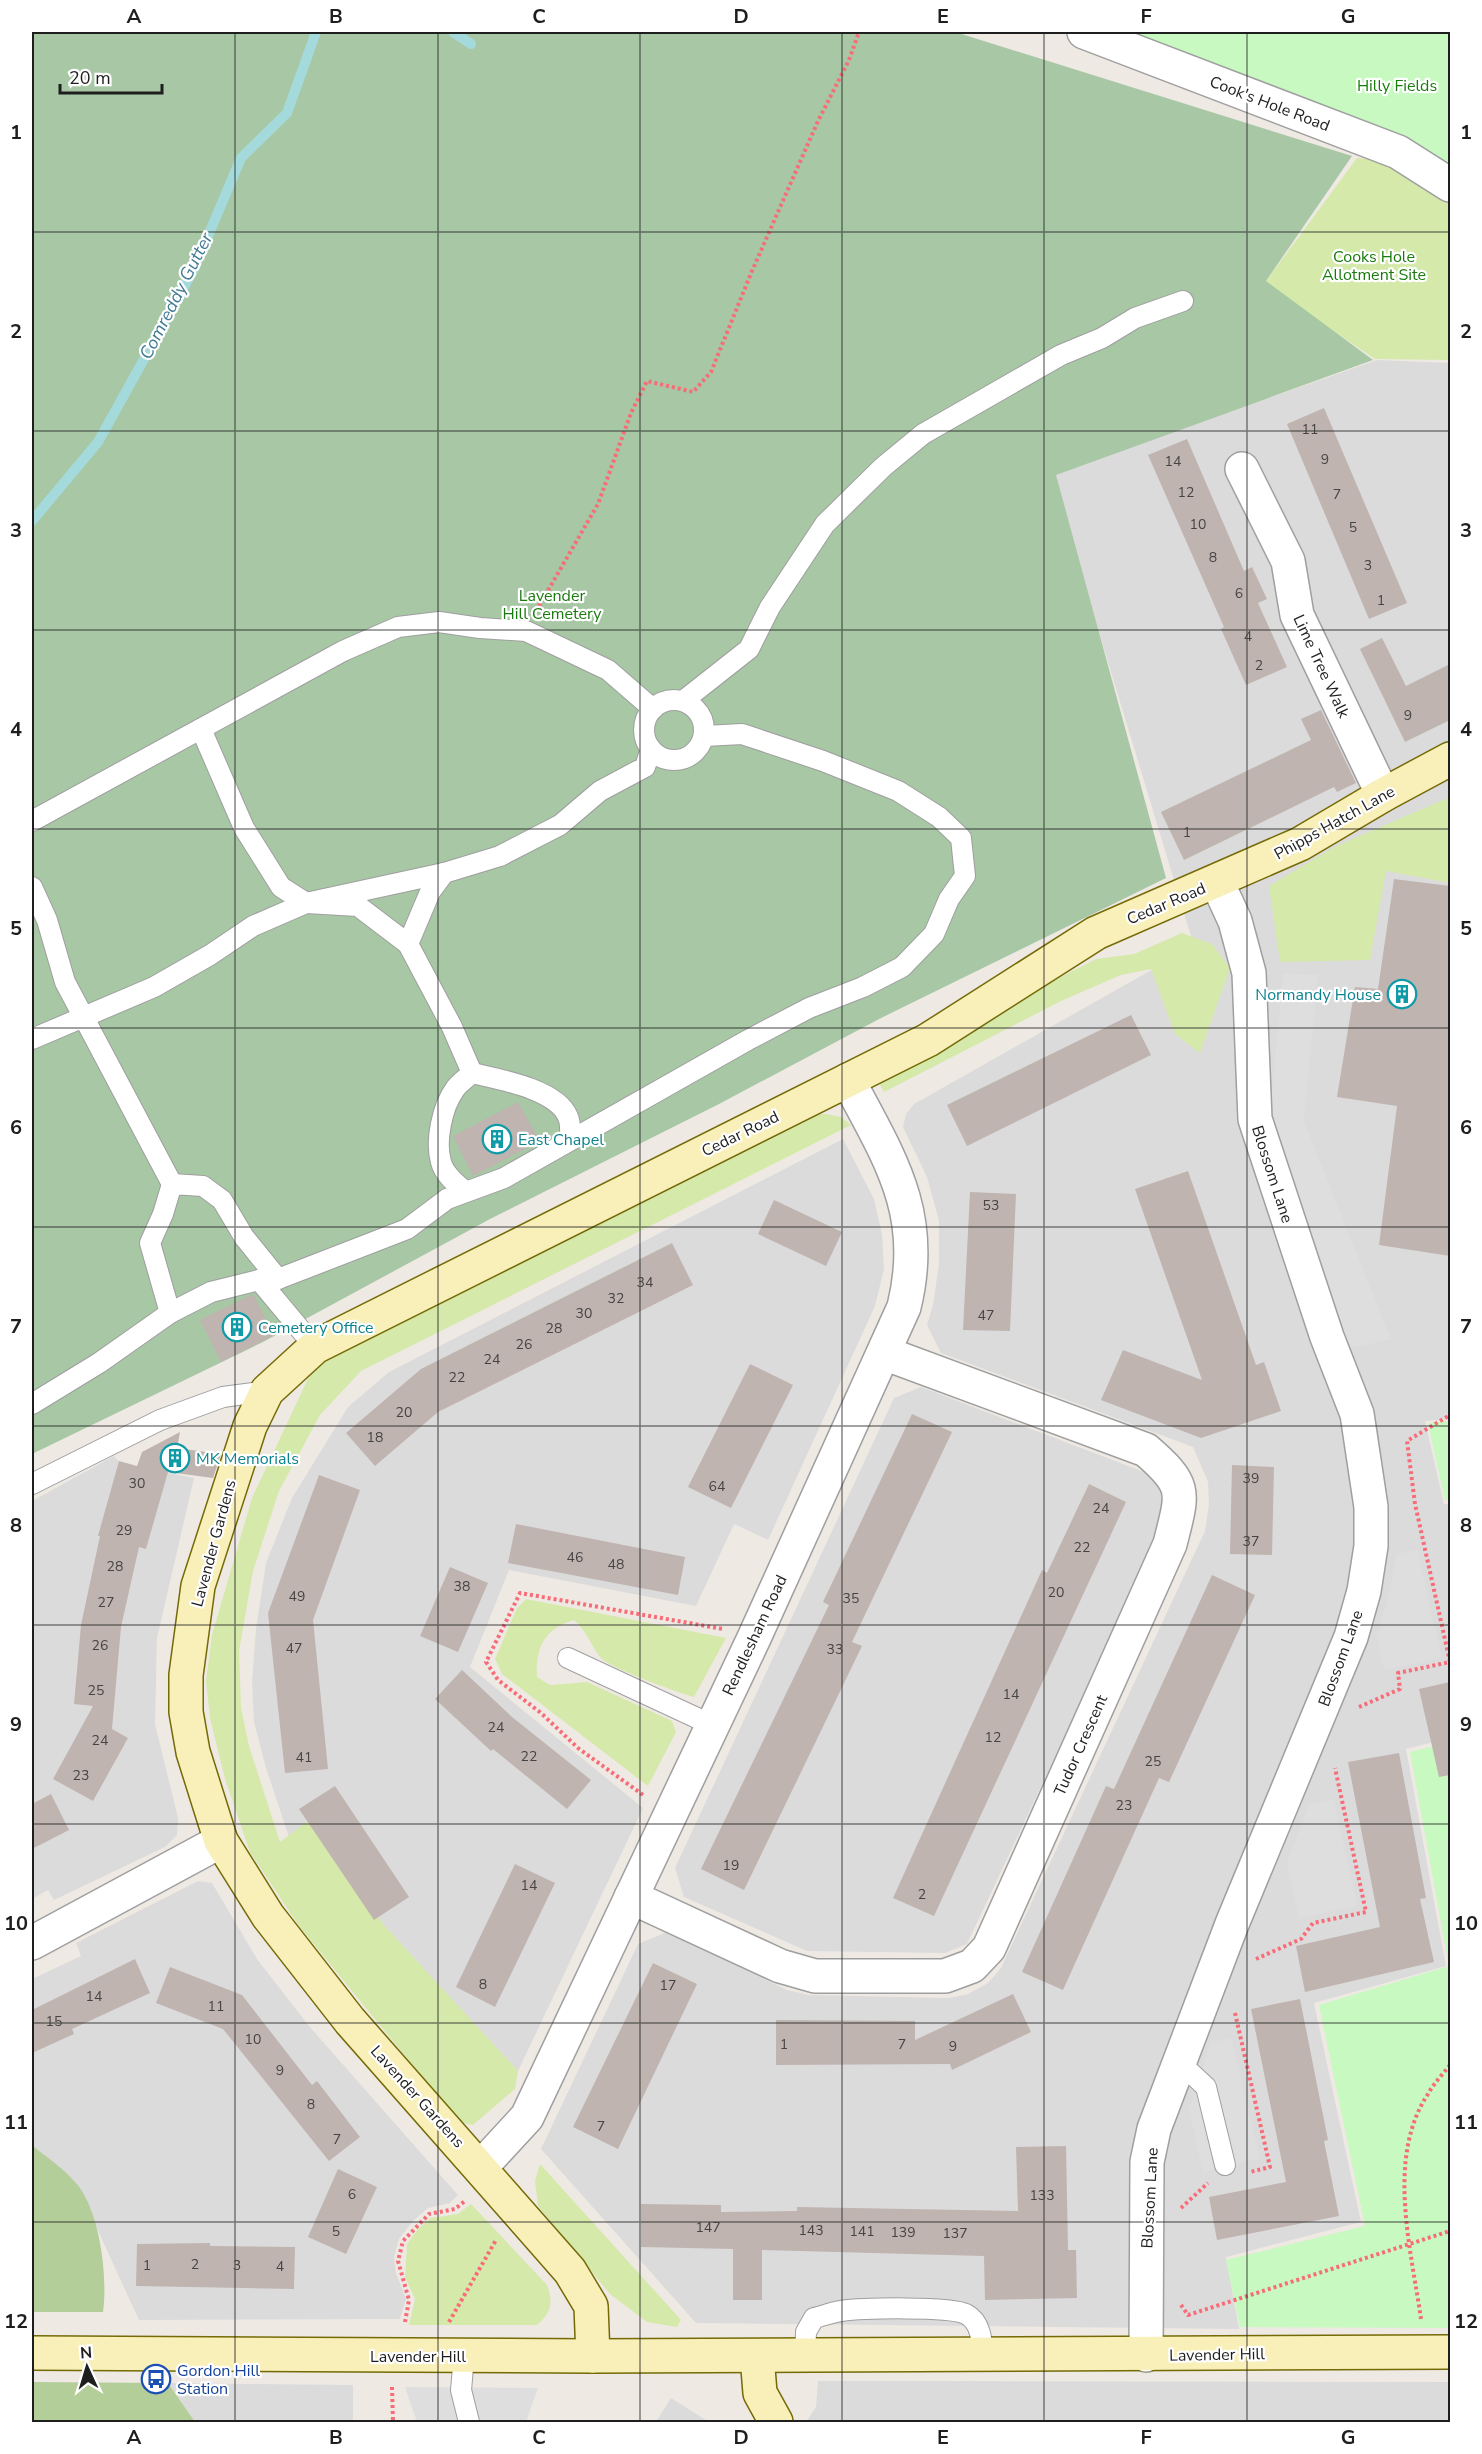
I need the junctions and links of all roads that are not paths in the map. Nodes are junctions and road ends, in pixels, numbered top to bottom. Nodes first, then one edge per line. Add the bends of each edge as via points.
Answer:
1 (1084, 32) edge
2 (1450, 185) edge
3 (1183, 301) dead end
4 (1242, 469) dead end
5 (683, 701) junction
6 (653, 709) junction
7 (201, 729) junction
8 (704, 736) junction
9 (651, 749) junction
10 (1450, 759) edge
11 (1383, 795) junction
12 (32, 821) edge
13 (444, 873) junction
14 (1216, 882) junction
15 (32, 887) edge
16 (306, 903) junction
17 (408, 944) junction
18 (82, 1017) junction
19 (32, 1039) edge
20 (472, 1073) junction
21 (848, 1080) junction
22 (570, 1140) junction
23 (172, 1184) junction
24 (465, 1191) junction
25 (268, 1279) junction
26 (170, 1313) junction
27 (315, 1347) junction
28 (884, 1353) junction
29 (267, 1391) junction
30 (32, 1404) edge
31 (32, 1484) edge
32 (568, 1658) dead end
33 (711, 1725) junction
34 (221, 1841) junction
35 (631, 1897) junction
36 (32, 1943) edge
37 (1178, 2061) junction
38 (481, 2167) junction
39 (1233, 2169) road end
40 (1438, 2352) edge
41 (32, 2353) edge
42 (983, 2355) junction
43 (1146, 2355) junction
44 (464, 2356) junction
45 (593, 2356) junction
46 (757, 2356) junction
47 (805, 2356) junction
48 (469, 2422) edge
49 (776, 2422) edge

1 - 2 street, Cook's Hole Road via 1398,152
3 - 5 lane via 1135,318 1102,338 1061,355 915,441 825,524 770,607 748,649
4 - 11 street, Lime Tree Walk via 1288,561 1297,615
5 - 6 lane via 662,702
5 - 8 lane via 698,712
6 - 7 lane via 608,670 526,631 439,622 398,627 344,651
6 - 9 lane via 644,729
7 - 12 lane
7 - 16 lane via 258,852 281,887
8 - 9 lane via 700,746 682,759 660,757
8 - 22 lane via 742,734 898,791 939,817 961,838 965,876 949,898 934,934 902,967 808,1008
9 - 13 lane via 645,767 600,791 560,825 500,856
10 - 11 street, Phipps Hatch Lane
11 - 14 street, Phipps Hatch Lane via 1300,844
13 - 16 lane
13 - 17 lane via 430,892
14 - 21 street, Cedar Road via 1096,933 928,1040
14 - 37 street, Blossom Lane via 1236,921 1249,973 1255,1119 1327,1337 1357,1414 1371,1507 1371,1546 1351,1637
15 - 18 lane via 47,920 65,982
16 - 17 lane via 358,906
16 - 18 lane via 252,926 154,987
17 - 20 lane
18 - 19 lane
18 - 23 lane
20 - 22 lane via 506,1080 550,1098 569,1118
20 - 24 lane via 455,1088 440,1129 441,1163 453,1182
21 - 27 street, Cedar Road
21 - 28 street, Rendlesham Road via 904,1196 912,1237 912,1273 904,1306
22 - 24 lane via 504,1178
23 - 25 lane via 203,1186 222,1200
23 - 26 lane via 150,1243
24 - 25 lane via 447,1199 407,1229
25 - 26 lane via 211,1292
25 - 27 lane
26 - 30 lane
27 - 29 street, Cedar Road
28 - 33 street, Rendlesham Road
28 - 35 street, Tudor Crescent via 1146,1450 1171,1472 1181,1499 1170,1544 989,1948 972,1966 945,1976 815,1976 780,1966
29 - 31 lane via 223,1397 160,1420
29 - 34 street, Lavender Gardens via 234,1470 198,1586 186,1675 186,1712 193,1752
32 - 33 lane
33 - 35 street, Rendlesham Road
34 - 36 street
34 - 38 street, Lavender Gardens via 268,1916 350,2021
35 - 38 street, Rendlesham Road via 527,2117
37 - 39 lane via 1206,2086
37 - 43 street, Blossom Lane via 1147,2162
38 - 45 street, Lavender Gardens via 583,2291 591,2306
40 - 43 street, Lavender Hill
41 - 44 street, Lavender Hill
42 - 43 street, Lavender Hill
42 - 47 street, Lavender Hill
42 - 47 lane via 977,2325 967,2314 907,2310 840,2311 814,2318 806,2332
44 - 45 street, Lavender Hill
44 - 48 lane via 461,2390
45 - 46 street, Lavender Hill
46 - 47 street, Lavender Hill
46 - 49 street via 760,2393

